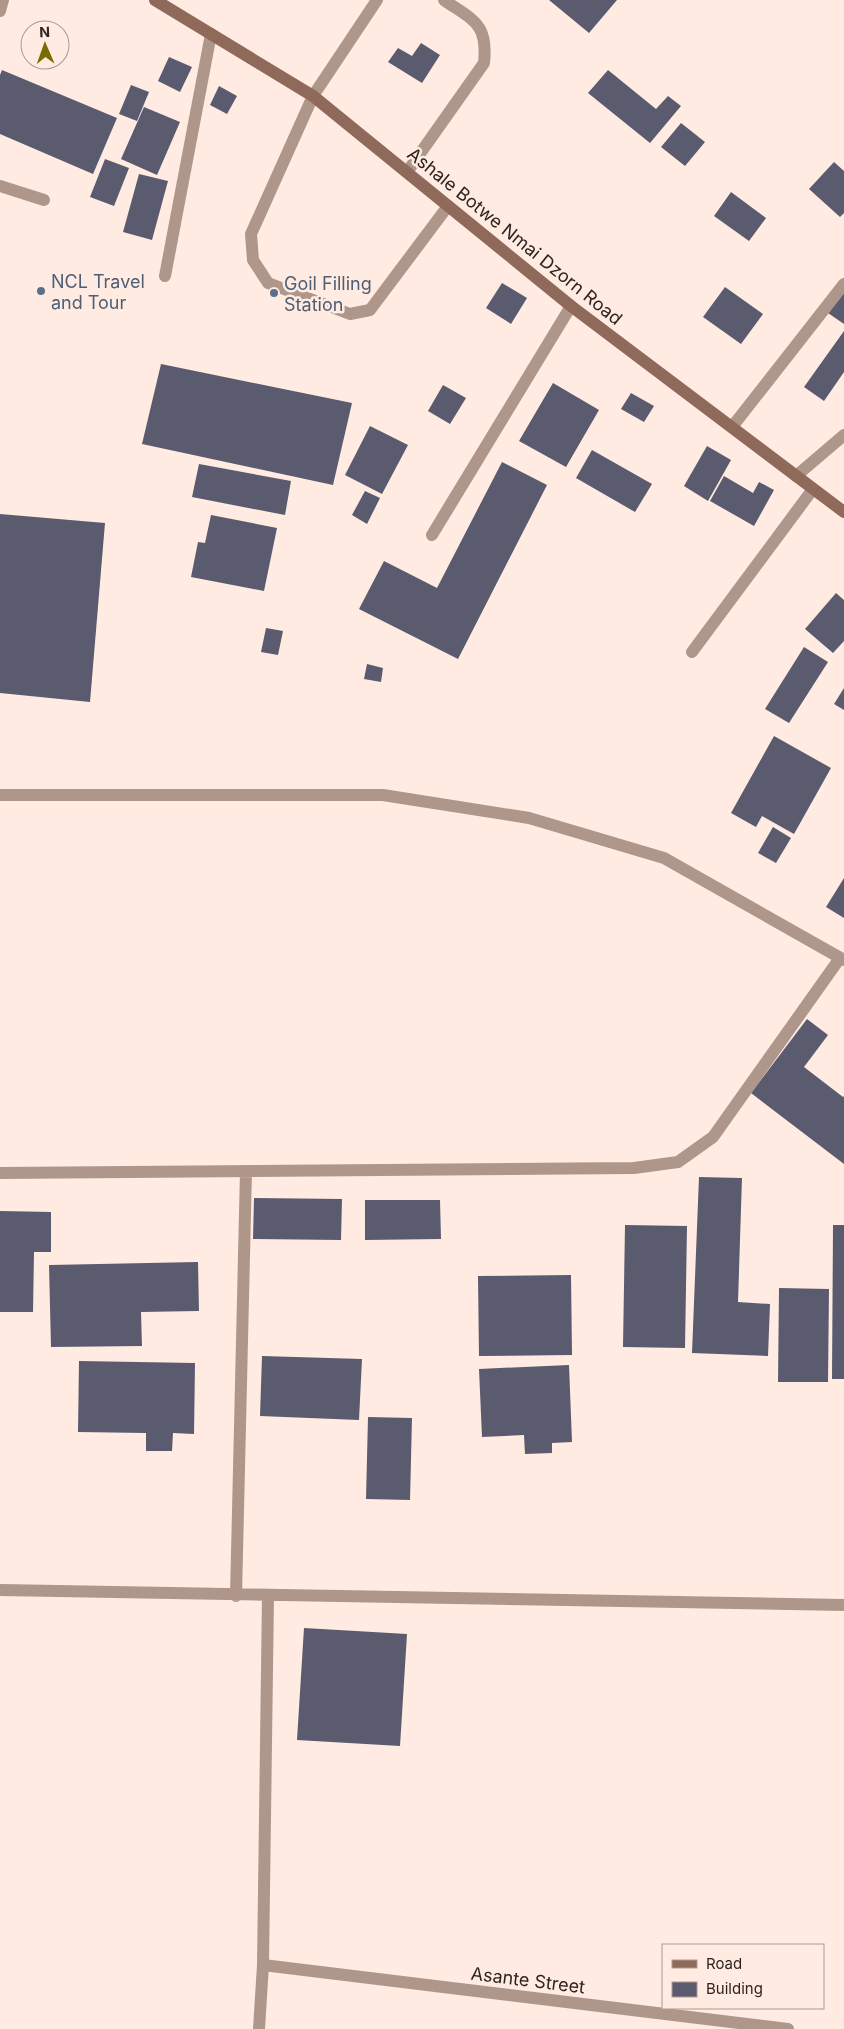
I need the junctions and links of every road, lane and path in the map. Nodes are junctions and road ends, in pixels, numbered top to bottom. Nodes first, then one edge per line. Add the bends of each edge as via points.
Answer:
1 (3, 0) edge
2 (155, 0) edge
3 (377, 0) edge
4 (444, 0) edge
5 (0, 11) edge
6 (211, 34) junction
7 (312, 96) junction
8 (407, 172) junction
9 (0, 186) edge
10 (44, 200) dead end
11 (448, 206) junction
12 (165, 276) dead end
13 (844, 284) edge
14 (571, 306) junction
15 (732, 427) junction
16 (844, 435) edge
17 (796, 476) junction
18 (814, 489) junction
19 (844, 512) edge
20 (432, 535) dead end
21 (692, 652) dead end
22 (0, 795) edge
23 (842, 959) edge
24 (246, 1172) junction
25 (0, 1173) edge
26 (0, 1590) edge
27 (236, 1596) junction
28 (268, 1596) junction
29 (844, 1605) edge
30 (263, 1965) junction
31 (259, 2029) edge
32 (788, 2029) edge

1 - 5 street
2 - 6 main road, Ashale Botwe Nmai Dzorn Road
3 - 7 street
4 - 8 street via 476,22 486,42 484,63
6 - 7 main road, Ashale Botwe Nmai Dzorn Road
6 - 12 street
7 - 8 main road, Ashale Botwe Nmai Dzorn Road
7 - 11 street via 251,234 253,260 268,283 350,314 370,310
8 - 11 main road, Ashale Botwe Nmai Dzorn Road
9 - 10 street
11 - 14 main road, Ashale Botwe Nmai Dzorn Road
13 - 15 street
14 - 15 main road, Ashale Botwe Nmai Dzorn Road
14 - 20 street
15 - 17 main road, Ashale Botwe Nmai Dzorn Road
16 - 17 street
17 - 18 main road, Ashale Botwe Nmai Dzorn Road
18 - 19 main road, Ashale Botwe Nmai Dzorn Road
18 - 21 street
22 - 23 street via 383,795 529,818 664,858
23 - 24 street via 713,1137 678,1162 634,1168
24 - 25 street
24 - 27 street
26 - 27 street
27 - 28 street
28 - 29 street
28 - 30 street
30 - 31 street
30 - 32 street, Asante Street

